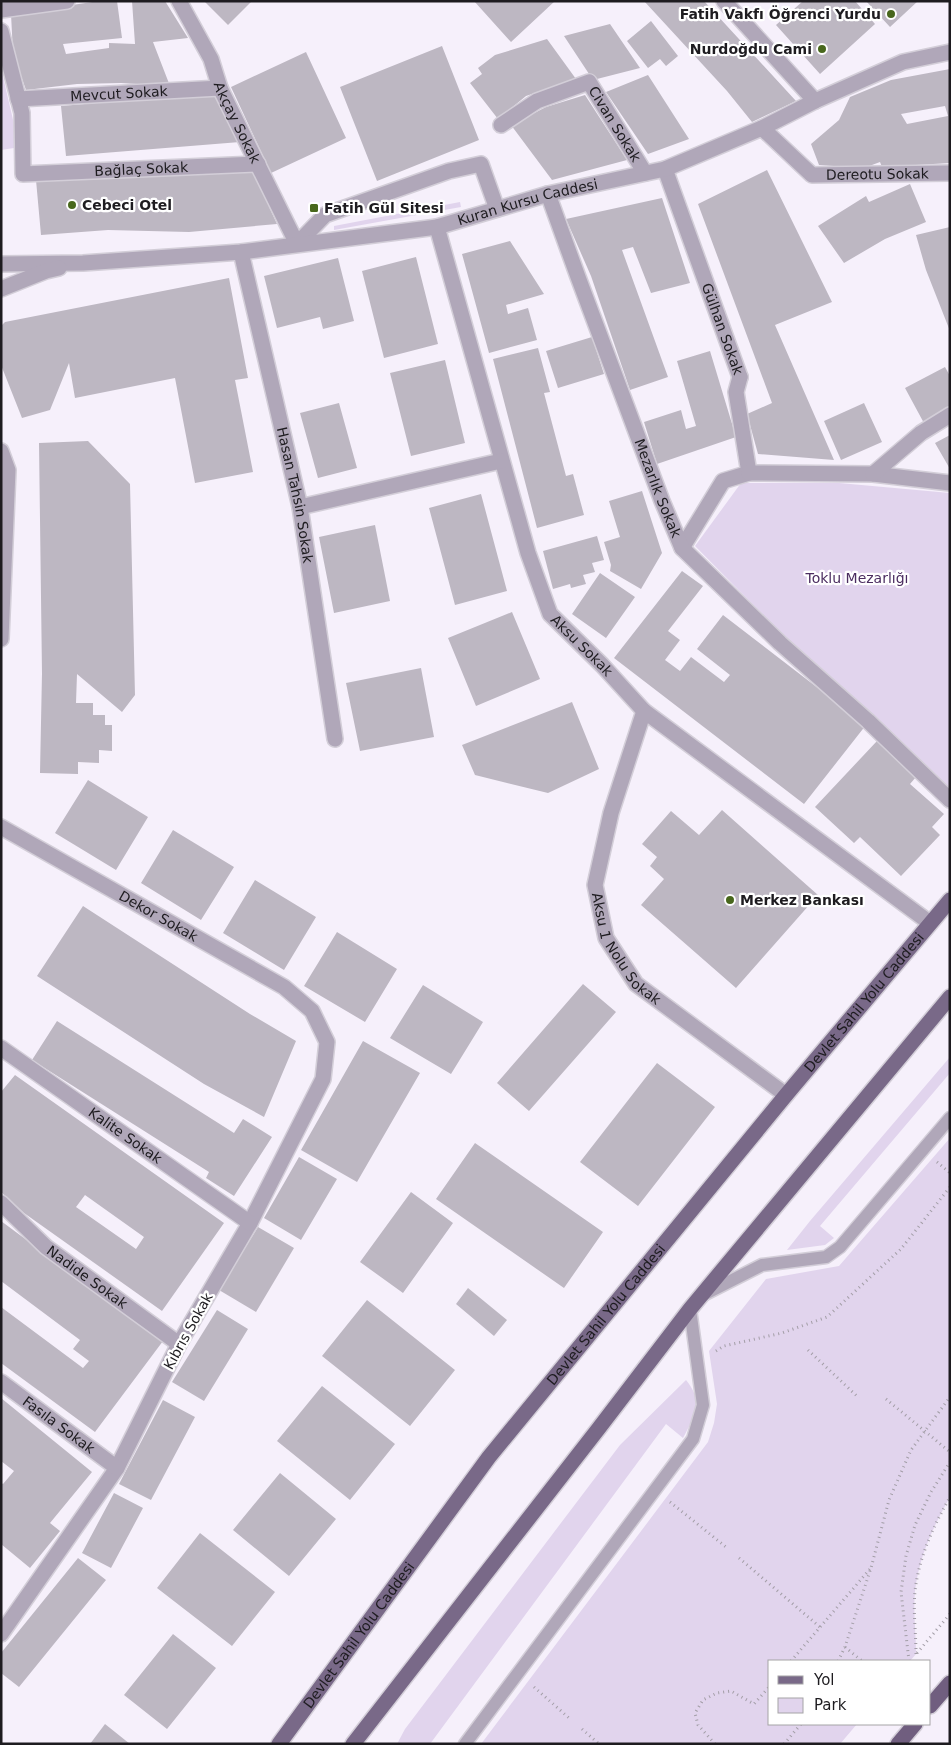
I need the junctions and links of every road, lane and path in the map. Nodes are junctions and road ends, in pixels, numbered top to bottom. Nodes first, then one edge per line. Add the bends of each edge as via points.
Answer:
1 (67, 1) edge
2 (179, 1) edge
3 (724, 1) edge
4 (1, 10) edge
5 (1, 31) edge
6 (950, 52) edge
7 (220, 88) junction
8 (18, 99) junction
9 (815, 101) junction
10 (501, 125) dead end
11 (762, 128) junction
12 (258, 164) junction
13 (665, 169) junction
14 (645, 173) junction
15 (950, 173) edge
16 (548, 194) junction
17 (497, 209) junction
18 (437, 227) junction
19 (297, 244) junction
20 (241, 252) junction
21 (84, 263) junction
22 (1, 264) edge
23 (1, 289) edge
24 (950, 415) edge
25 (1, 451) edge
26 (501, 461) junction
27 (749, 473) junction
28 (873, 474) junction
29 (950, 483) edge
30 (300, 507) junction
31 (682, 548) junction
32 (3, 586) edge
33 (1, 639) edge
34 (644, 711) junction
35 (335, 739) dead end
36 (950, 800) edge
37 (1, 827) edge
38 (950, 900) edge
39 (930, 923) junction
40 (950, 997) edge
41 (312, 1011) joint
42 (1, 1048) edge
43 (786, 1095) junction
44 (950, 1118) edge
45 (933, 1157) dead end
46 (950, 1173) edge
47 (950, 1187) edge
48 (1, 1203) edge
49 (250, 1223) junction
50 (701, 1296) junction
51 (690, 1309) junction
52 (179, 1344) junction
53 (808, 1350) dead end
54 (697, 1362) junction
55 (1, 1382) edge
56 (950, 1397) edge
57 (859, 1398) dead end
58 (886, 1399) dead end
59 (925, 1431) junction
60 (950, 1452) edge
61 (950, 1462) edge
62 (117, 1468) junction
63 (950, 1497) edge
64 (665, 1499) dead end
65 (726, 1547) dead end
66 (739, 1558) dead end
67 (871, 1568) junction
68 (950, 1614) edge
69 (820, 1627) junction
70 (1, 1634) edge
71 (845, 1647) junction
72 (792, 1660) edge
73 (838, 1660) edge
74 (861, 1660) edge
75 (909, 1660) edge
76 (527, 1681) dead end
77 (950, 1683) edge
78 (768, 1688) edge
79 (931, 1705) edge
80 (569, 1718) dead end
81 (800, 1725) edge
82 (914, 1725) edge
83 (582, 1729) dead end
84 (279, 1744) edge
85 (353, 1744) edge
86 (465, 1744) edge
87 (599, 1744) edge
88 (715, 1744) edge
89 (784, 1744) edge
90 (898, 1744) edge

1 - 4 street
2 - 7 street, Akçay Sokak via 211,59
3 - 9 street
5 - 8 street
6 - 9 street, Kuran Kursu Caddesi via 903,62
7 - 8 street, Mevcut Sokak
7 - 12 street, Akçay Sokak
8 - 12 street, Bağlaç Sokak via 22,113 23,174
9 - 11 street, Kuran Kursu Caddesi
10 - 14 street, Civan Sokak via 537,101 589,82
11 - 13 street, Kuran Kursu Caddesi
11 - 15 street, Dereotu Sokak via 812,175
12 - 19 street, Akçay Sokak
13 - 14 street, Kuran Kursu Caddesi
13 - 27 street, Gülhan Sokak via 740,377 736,392
14 - 16 street, Kuran Kursu Caddesi
16 - 17 street, Kuran Kursu Caddesi
16 - 31 street, Mezarlık Sokak
17 - 18 street, Kuran Kursu Caddesi
17 - 19 street via 481,164 449,171 325,215
18 - 19 street, Kuran Kursu Caddesi
18 - 26 street, Aksu Sokak
19 - 20 street, Kuran Kursu Caddesi
20 - 21 street, Kuran Kursu Caddesi
20 - 30 street, Hasan Tahsin Sokak
21 - 22 street, Kuran Kursu Caddesi
21 - 23 street, Kuran Kursu Caddesi via 46,271
24 - 28 street via 921,433
25 - 32 street via 8,470
26 - 30 street
26 - 34 street, Aksu Sokak via 550,614
27 - 28 street
27 - 31 street via 723,481
28 - 29 street
30 - 35 street, Hasan Tahsin Sokak
31 - 36 street, Mezarlık Sokak
32 - 33 street
34 - 39 street, Aksu Sokak
34 - 43 street, Aksu 1 Nolu Sokak via 611,813 595,885 606,938 636,984
37 - 41 street, Dekor Sokak via 284,987
38 - 39 main road, Devlet Sahil Yolu Caddesi
39 - 43 main road, Devlet Sahil Yolu Caddesi
40 - 50 main road
41 - 49 street, Kıbrıs Sokak via 327,1042 323,1079
42 - 49 street, Kalite Sokak
43 - 84 main road, Devlet Sahil Yolu Caddesi via 489,1457
44 - 50 lane via 840,1247 826,1257 762,1265
45 - 46 path
47 - 54 path via 901,1249 827,1317 782,1333 724,1346
48 - 52 street, Nadide Sokak via 46,1247
49 - 52 street, Kıbrıs Sokak
50 - 51 main road
51 - 54 lane
51 - 85 main road
52 - 62 street, Kıbrıs Sokak
53 - 57 path
54 - 86 lane via 704,1405 693,1438
55 - 62 street, Fasıla Sokak
56 - 59 path
58 - 59 path
59 - 60 path
59 - 67 path via 911,1450 889,1500
61 - 75 path via 915,1525 906,1556 901,1592
62 - 70 street, Kıbrıs Sokak
63 - 68 path via 923,1551 915,1592 916,1654
64 - 65 path
66 - 69 path
67 - 69 path
67 - 71 path
69 - 72 path
71 - 73 path
71 - 74 path
76 - 80 path
77 - 79 highway
78 - 88 path via 754,1704 731,1691 703,1700 695,1713 698,1725
81 - 89 path
82 - 90 highway
83 - 87 path

